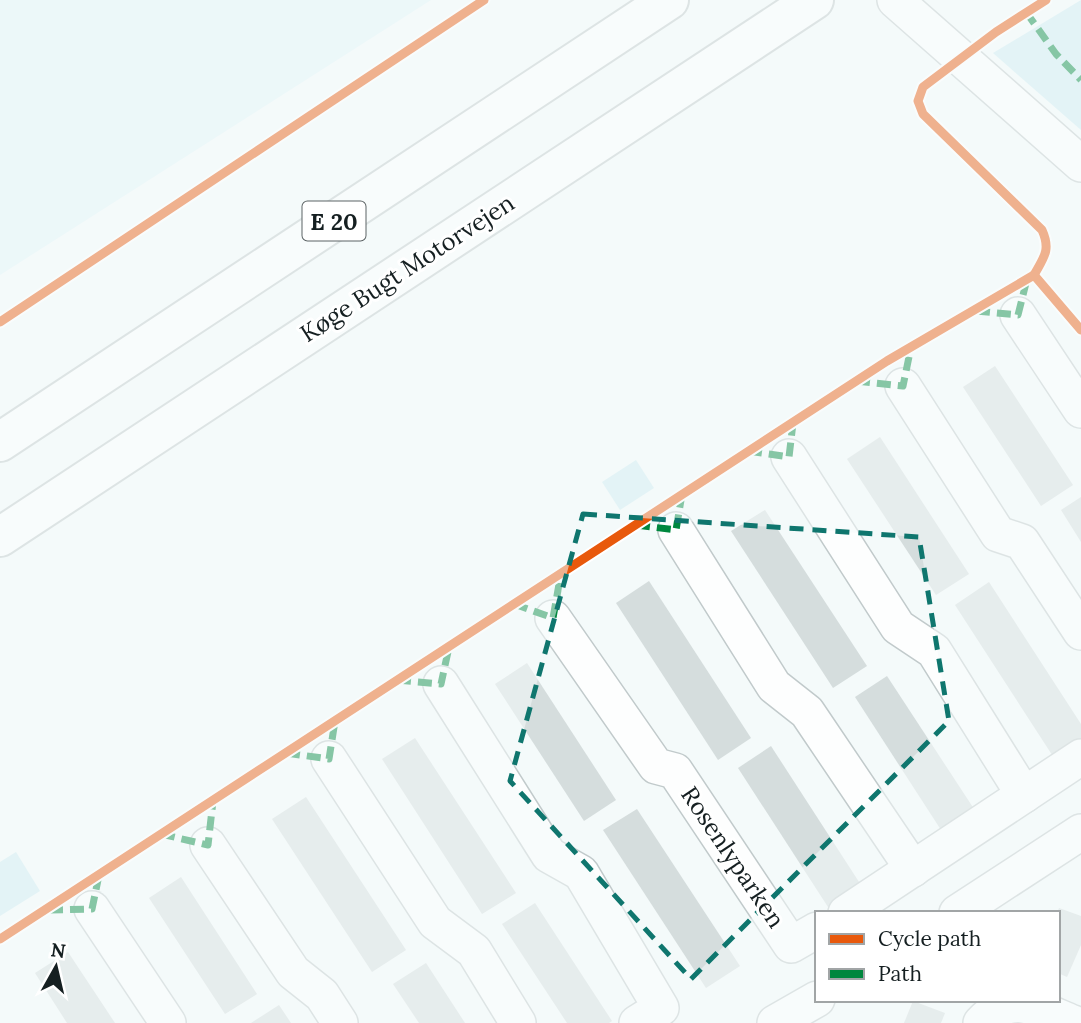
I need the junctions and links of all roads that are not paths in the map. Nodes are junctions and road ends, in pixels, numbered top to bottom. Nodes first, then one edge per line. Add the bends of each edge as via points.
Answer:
1 (668, 0) edge
2 (813, 1) edge
3 (905, 9) edge
4 (1081, 164) edge
5 (1018, 315) dead end
6 (903, 386) dead end
7 (1081, 410) edge
8 (0, 442) edge
9 (789, 457) dead end
10 (676, 530) dead end
11 (0, 537) edge
12 (553, 618) dead end
13 (1081, 632) edge
14 (442, 684) dead end
15 (1081, 757) edge
16 (329, 759) dead end
17 (1024, 795) junction
18 (1081, 832) edge
19 (208, 845) dead end
20 (913, 869) junction
21 (93, 909) dead end
22 (856, 910) edge
23 (960, 911) edge
24 (815, 931) edge
25 (815, 1000) edge
26 (167, 1023) edge
27 (340, 1023) edge
28 (518, 1023) edge
29 (637, 1023) edge
30 (775, 1023) edge
31 (981, 1023) edge
32 (1073, 1023) edge

1 - 8 highway, E 20
2 - 11 highway, Køge Bugt Motorvejen
3 - 4 street
5 - 7 street
6 - 13 street via 998,534 1022,542
9 - 17 street via 898,627 934,651
10 - 20 street via 774,686 807,712
12 - 24 street, Rosenlyparken via 656,766 675,771 792,945
14 - 29 street via 549,855 581,873 661,1008
15 - 17 street
16 - 28 street via 435,922 474,951
17 - 20 street
18 - 23 street
19 - 27 street via 293,972 322,995
20 - 22 street
21 - 26 street
25 - 30 street
31 - 32 street via 1002,1006 1025,1004

